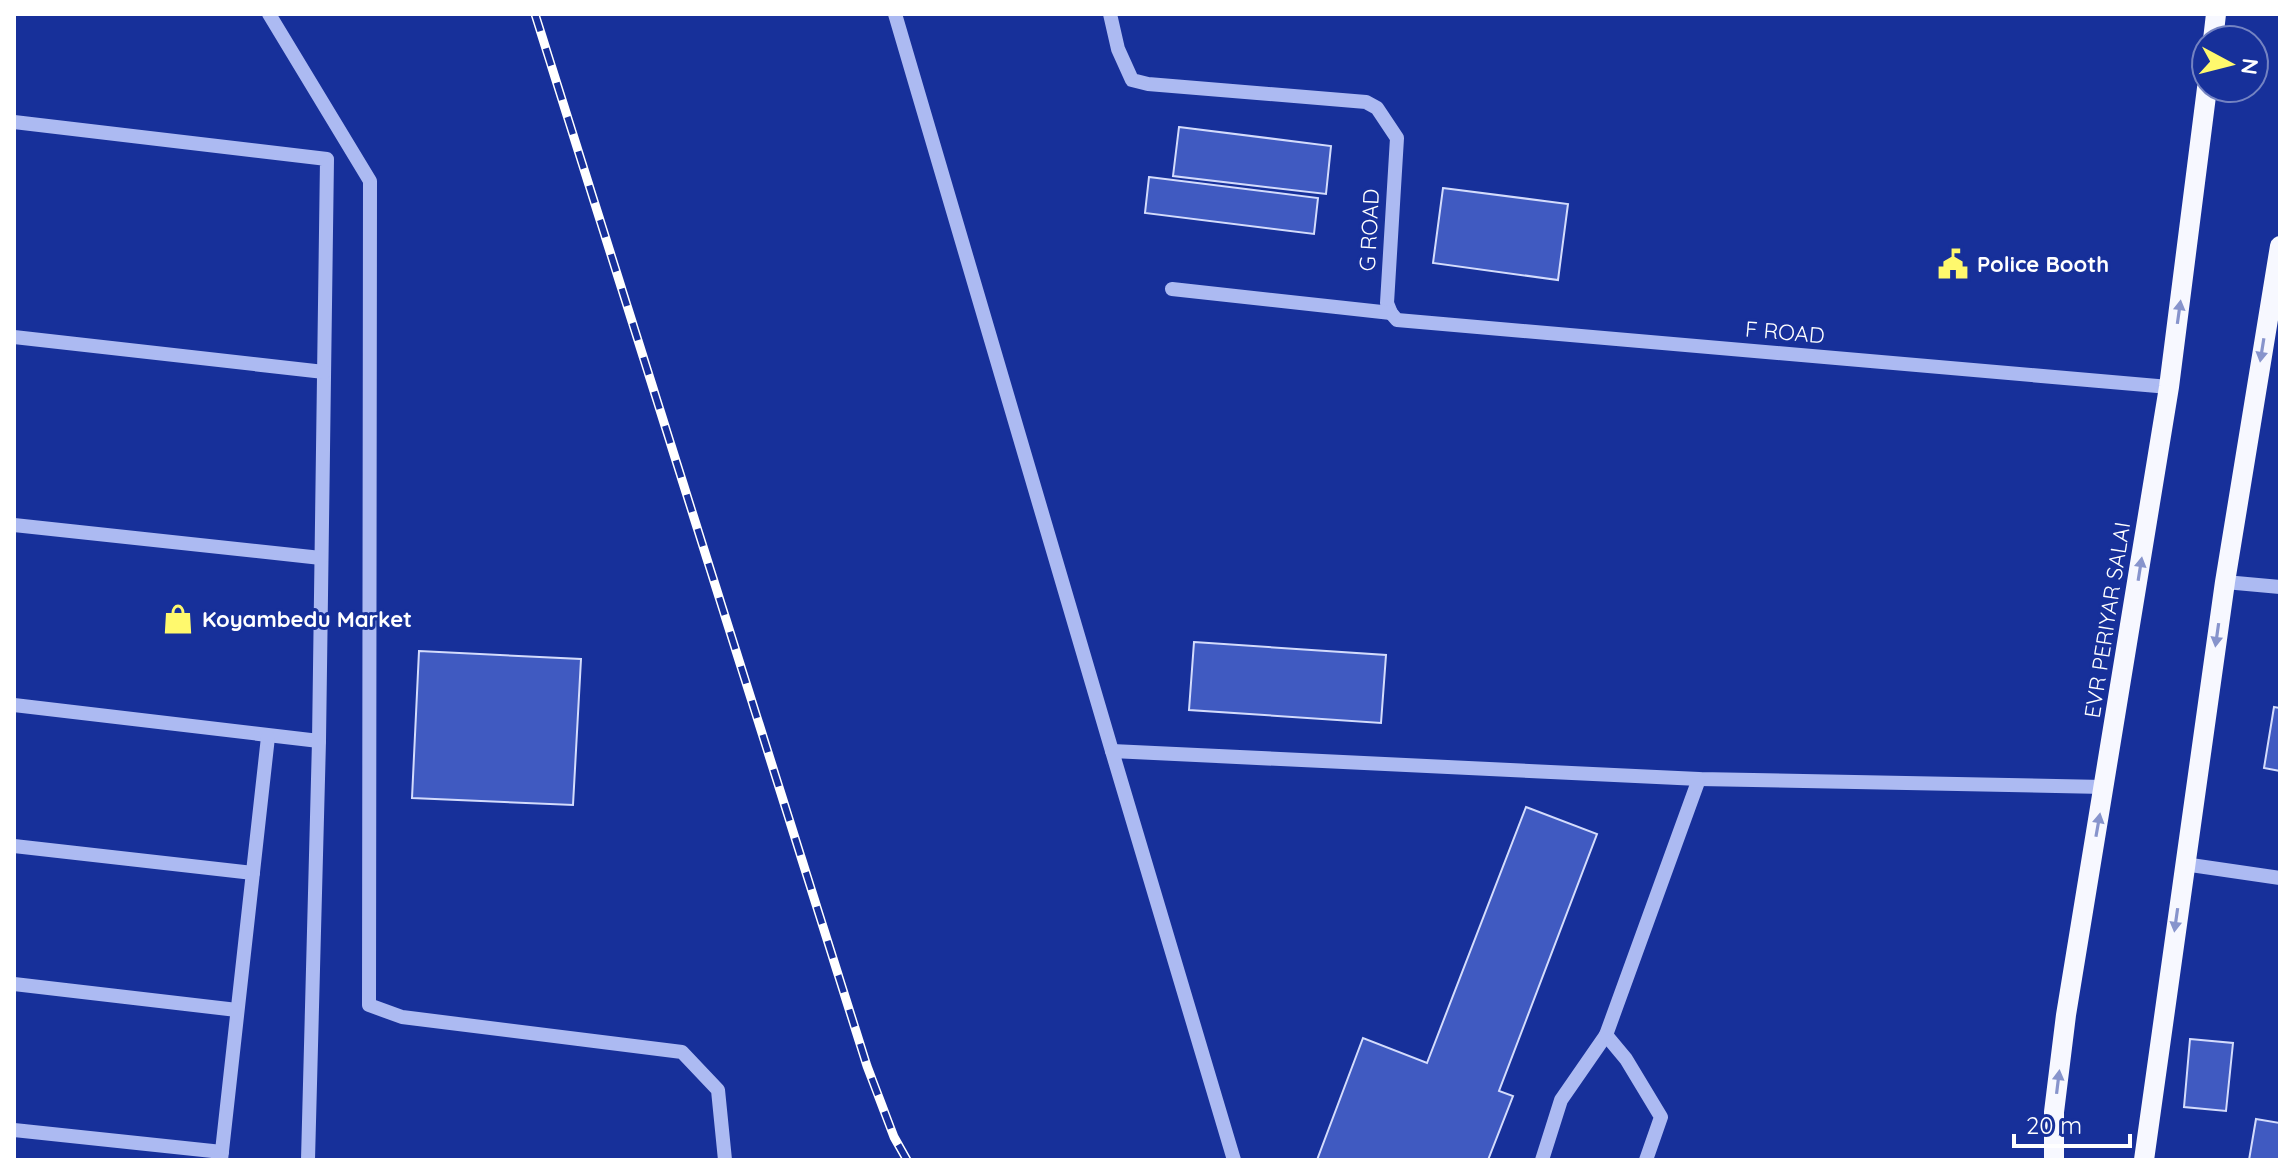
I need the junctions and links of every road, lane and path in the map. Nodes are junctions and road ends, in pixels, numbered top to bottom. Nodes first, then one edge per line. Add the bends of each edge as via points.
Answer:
1 (269, 14) edge
2 (895, 14) edge
3 (1110, 14) edge
4 (2205, 104) edge
5 (14, 122) edge
6 (2280, 246) edge
7 (1172, 289) dead end
8 (1394, 316) junction
9 (14, 337) edge
10 (324, 372) junction
11 (2169, 387) junction
12 (14, 525) edge
13 (321, 558) junction
14 (2225, 582) junction
15 (2280, 587) edge
16 (14, 705) edge
17 (268, 737) junction
18 (319, 741) junction
19 (1112, 751) junction
20 (1699, 779) junction
21 (2104, 787) junction
22 (14, 846) edge
23 (2184, 864) junction
24 (253, 873) junction
25 (2280, 878) edge
26 (14, 984) edge
27 (237, 1010) junction
28 (1606, 1035) junction
29 (14, 1130) edge
30 (221, 1156) edge
31 (308, 1160) edge
32 (725, 1160) edge
33 (1234, 1160) edge
34 (1542, 1160) edge
35 (1646, 1160) edge
36 (2054, 1160) edge
37 (2144, 1160) edge

1 - 32 street via 370,181 369,1005 402,1017 682,1052 718,1090
2 - 19 street
3 - 8 street, G ROAD via 1132,80 1366,102 1377,108 1397,138 1387,303
11 -> 4 main road, EVR PERIYAR SALAI
5 - 10 street via 327,159
6 -> 14 main road
7 - 8 street, F ROAD
8 - 11 street, F ROAD
9 - 10 street
10 - 13 street
21 -> 11 main road, EVR PERIYAR SALAI
12 - 13 street
13 - 18 street
14 - 15 street
14 -> 23 main road
16 - 17 street
17 - 18 street
17 - 24 street
18 - 31 street
19 - 20 street
19 - 33 street
20 - 21 street
20 - 28 street
36 -> 21 main road, EVR PERIYAR SALAI via 2066,1015
22 - 24 street
23 - 25 street
23 -> 37 main road
24 - 27 street
26 - 27 street
27 - 30 street
28 - 34 street via 1561,1100
28 - 35 street via 1661,1117
29 - 30 street

